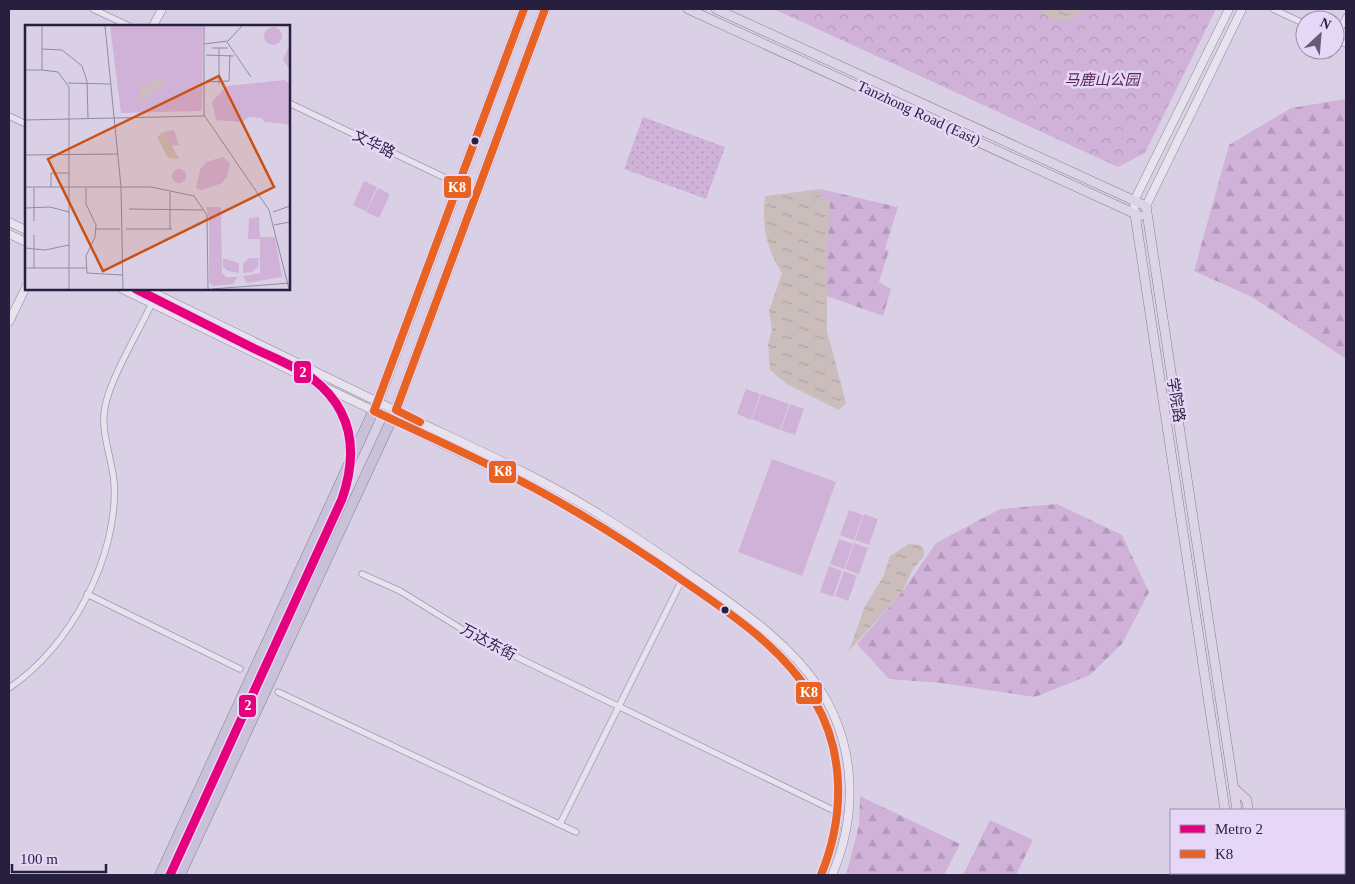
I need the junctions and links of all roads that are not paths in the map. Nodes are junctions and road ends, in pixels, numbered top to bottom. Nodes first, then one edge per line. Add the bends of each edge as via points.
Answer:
1 (93, 9) edge
2 (162, 9) edge
3 (524, 9) edge
4 (545, 9) edge
5 (688, 9) edge
6 (716, 9) edge
7 (1228, 9) edge
8 (1242, 9) edge
9 (1273, 9) edge
10 (1295, 19) edge
11 (127, 25) edge
12 (154, 25) edge
13 (290, 103) edge
14 (9, 116) edge
15 (25, 124) edge
16 (460, 185) junction
17 (1134, 201) junction
18 (1146, 206) junction
19 (1135, 214) junction
20 (1148, 220) junction
21 (9, 222) edge
22 (25, 230) edge
23 (9, 234) edge
24 (25, 242) edge
25 (25, 289) edge
26 (124, 290) edge
27 (148, 290) edge
28 (152, 303) junction
29 (9, 322) edge
30 (376, 406) junction
31 (394, 415) junction
32 (362, 574) dead end
33 (682, 580) junction
34 (87, 594) junction
35 (240, 669) dead end
36 (9, 688) edge
37 (278, 692) dead end
38 (617, 706) junction
39 (1234, 787) junction
40 (1224, 809) edge
41 (1237, 809) edge
42 (1248, 809) edge
43 (839, 813) junction
44 (560, 824) junction
45 (576, 832) dead end
46 (160, 875) edge
47 (180, 875) edge
48 (821, 875) edge
49 (832, 875) edge

1 - 11 street
2 - 12 main road
3 - 16 highway
4 - 31 highway
5 - 19 main road, Tanzhong Road (East)
6 - 17 main road, Tanzhong Road (East)
7 - 17 main road
8 - 18 main road
9 - 10 street
13 - 16 street, 文华路
14 - 15 street
16 - 30 highway
17 - 18 main road, Tanzhong Road (East)
17 - 19 main road, 学院路
18 - 20 main road, 学院路
19 - 20 main road, Tanzhong Road (East)
19 - 40 main road, 学院路
20 - 39 main road, 学院路
21 - 22 main road
23 - 24 main road
25 - 29 main road
26 - 28 main road
27 - 30 main road
28 - 30 main road
28 - 34 street via 104,408 114,483 110,537
30 - 31 main road
30 - 46 highway
31 - 33 main road via 616,535
31 - 47 highway
31 - 49 main road via 529,475 601,515 728,602 791,653 806,670 833,713 848,767 850,816 847,835
32 - 38 street, 万达东街 via 400,591 473,636
33 - 38 street
33 - 43 main road via 752,631 802,681 829,732 839,789
34 - 35 street
34 - 36 street via 56,646
37 - 44 street
38 - 43 street, 万达东街
38 - 44 street
39 - 41 main road, 学院路
39 - 42 main road via 1247,800
43 - 48 main road
44 - 45 street

